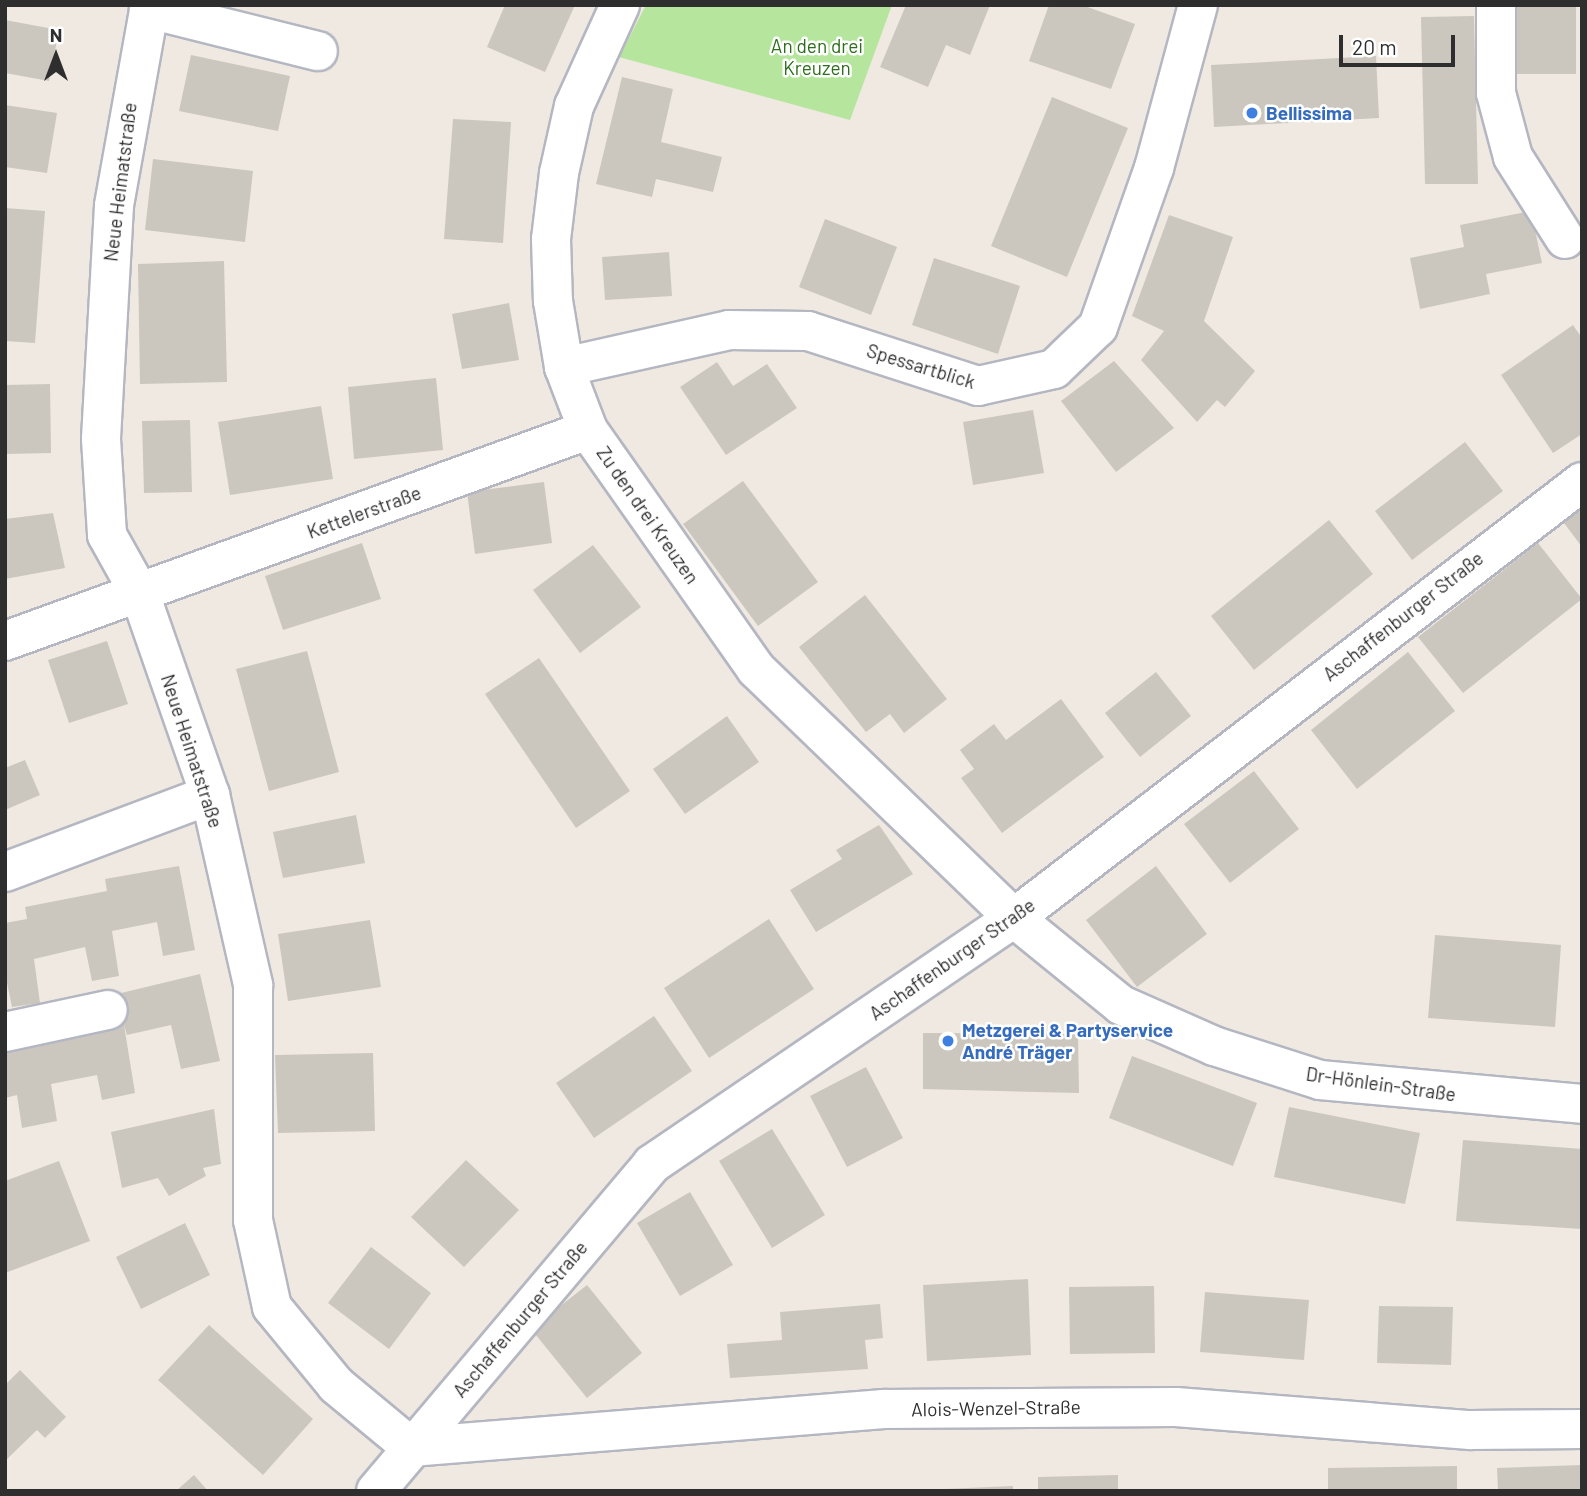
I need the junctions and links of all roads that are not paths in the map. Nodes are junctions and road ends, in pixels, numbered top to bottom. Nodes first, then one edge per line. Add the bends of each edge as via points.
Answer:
1 (620, 5) edge
2 (1198, 5) edge
3 (1496, 5) edge
4 (150, 7) edge
5 (318, 51) dead end
6 (1565, 239) dead end
7 (564, 367) junction
8 (588, 430) junction
9 (1582, 481) edge
10 (140, 594) junction
11 (5, 641) edge
12 (210, 795) junction
13 (5, 872) edge
14 (1014, 918) junction
15 (108, 1010) dead end
16 (5, 1032) edge
17 (1582, 1104) edge
18 (1582, 1429) edge
19 (411, 1447) junction
20 (376, 1491) edge

1 - 7 street, Zu den drei Kreuzen via 574,106 559,173 551,239 553,302
2 - 7 street, Spessartblick via 1154,168 1098,327 1054,369 978,386 807,331 729,330
3 - 6 street via 1496,93 1513,157
4 - 5 street, Neue Heimatstraße
4 - 10 street, Neue Heimatstraße via 114,206 101,439 107,536
7 - 8 street, Zu den drei Kreuzen
8 - 10 street, Kettelerstraße
8 - 14 street, Zu den drei Kreuzen via 756,669
9 - 14 street, Aschaffenburger Straße
10 - 11 street, Kettelerstraße
10 - 12 street, Neue Heimatstraße
12 - 13 street
12 - 19 street, Neue Heimatstraße via 253,985 253,1220 272,1307 336,1385
14 - 17 street, Dr-Hönlein-Straße via 1121,1005 1214,1046 1320,1080
14 - 19 street, Aschaffenburger Straße via 652,1164
15 - 16 street
18 - 19 street, Alois-Wenzel-Straße via 1471,1430 1176,1407 883,1409
19 - 20 street, Aschaffenburger Straße

